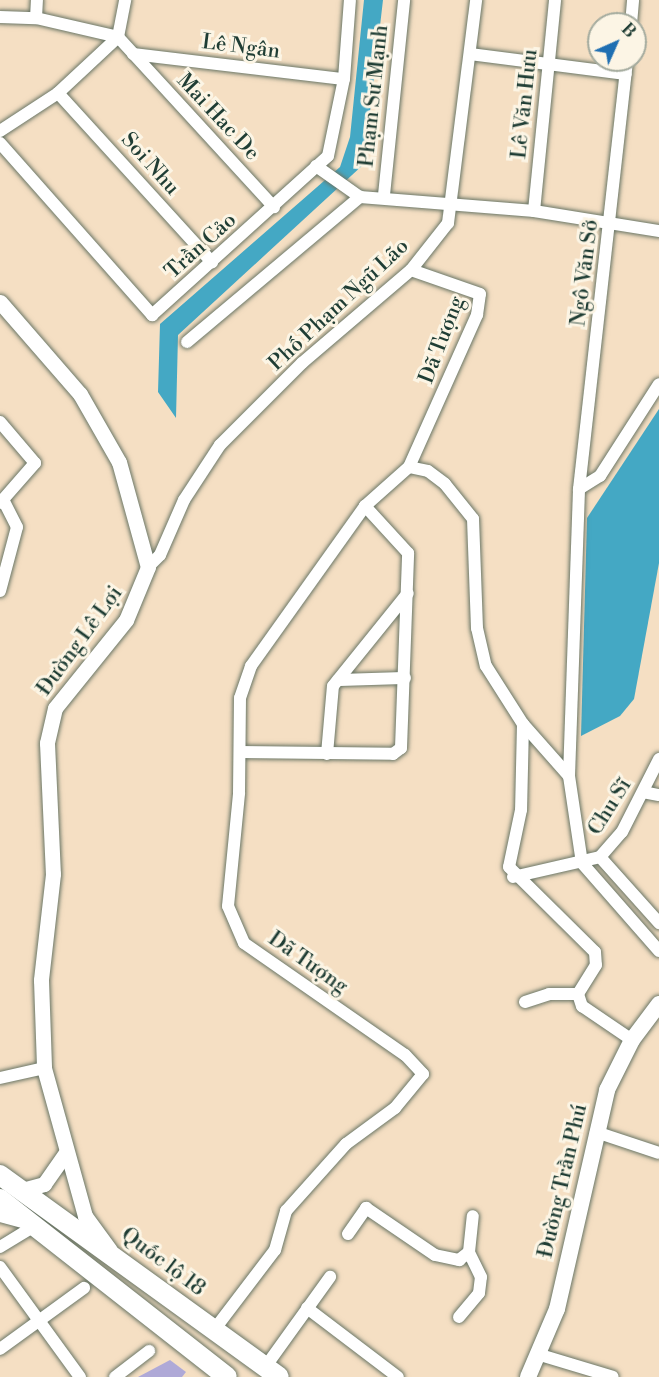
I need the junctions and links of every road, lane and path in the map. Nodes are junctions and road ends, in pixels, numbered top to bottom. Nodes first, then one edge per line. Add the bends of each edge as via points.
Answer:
1 (37, 0) edge
2 (125, 0) edge
3 (350, 0) edge
4 (404, 0) edge
5 (476, 0) edge
6 (555, 0) edge
7 (0, 17) edge
8 (36, 18) junction
9 (118, 37) junction
10 (134, 54) junction
11 (470, 54) junction
12 (549, 64) junction
13 (626, 74) joint
14 (344, 79) junction
15 (57, 93) junction
16 (0, 131) edge
17 (0, 143) edge
18 (316, 166) junction
19 (357, 194) junction
20 (384, 195) junction
21 (454, 203) junction
22 (274, 207) junction
23 (534, 211) junction
24 (610, 223) junction
25 (659, 231) edge
26 (212, 262) junction
27 (411, 270) junction
28 (1, 305) edge
29 (187, 342) dead end
30 (659, 384) edge
31 (0, 422) edge
32 (409, 467) junction
33 (579, 489) junction
34 (1, 502) edge
35 (365, 506) junction
36 (148, 567) junction
37 (0, 591) edge
38 (408, 593) junction
39 (405, 678) junction
40 (338, 680) junction
41 (523, 724) junction
42 (240, 752) junction
43 (327, 754) junction
44 (659, 759) edge
45 (569, 776) junction
46 (643, 792) junction
47 (659, 795) edge
48 (600, 857) junction
49 (582, 863) junction
50 (513, 877) junction
51 (657, 915) edge
52 (659, 951) edge
53 (578, 994) junction
54 (525, 1002) dead end
55 (659, 1004) edge
56 (632, 1040) junction
57 (45, 1068) junction
58 (0, 1078) edge
59 (596, 1132) junction
60 (66, 1153) junction
61 (659, 1153) edge
62 (6, 1189) edge
63 (473, 1216) dead end
64 (36, 1225) junction
65 (348, 1234) dead end
66 (0, 1246) edge
67 (469, 1252) junction
68 (113, 1255) junction
69 (0, 1267) edge
70 (330, 1277) dead end
71 (84, 1288) dead end
72 (308, 1308) junction
73 (459, 1317) dead end
74 (38, 1322) junction
75 (214, 1330) junction
76 (0, 1349) edge
77 (149, 1351) dead end
78 (537, 1354) junction
79 (272, 1372) edge
80 (80, 1377) edge
81 (115, 1377) edge
82 (227, 1377) edge
83 (398, 1377) edge
84 (528, 1377) edge
85 (613, 1377) edge

1 - 8 street
2 - 9 street
3 - 14 street, Trần Cảo
4 - 20 street, Phạm Sư Mạnh
5 - 11 street, Phố Phạm Ngũ Lão
6 - 12 street, Lê Văn Hưu
7 - 8 street
8 - 9 street
9 - 10 street, Mai Hac De
9 - 15 street
10 - 14 street, Lê Ngân
10 - 22 street, Mai Hac De
11 - 12 street
11 - 21 street, Phố Phạm Ngũ Lão
12 - 13 street
12 - 23 street, Lê Văn Hưu
13 - 24 street, Ngô Văn Sở
14 - 18 street, Trần Cảo via 328,156
15 - 16 street
15 - 26 street, Soi Nhu
17 - 26 street, Trần Cảo via 152,315
18 - 19 street via 329,171
18 - 22 street, Trần Cảo
19 - 20 street
19 - 29 street
20 - 21 street
21 - 23 street
21 - 27 street, Phố Phạm Ngũ Lão via 448,223
22 - 26 street, Trần Cảo
23 - 24 street
24 - 25 street
24 - 33 street, Ngô Văn Sở
27 - 32 street, Dã Tượng via 480,294 467,341
27 - 36 street, Phố Phạm Ngũ Lão via 302,363 220,445 184,500 160,555
28 - 36 street via 80,394 113,453 139,522
30 - 33 street via 600,476
31 - 34 street via 35,463
32 - 35 street, Dã Tượng
32 - 41 street via 428,471 445,484 473,519 480,648
33 - 45 street, Ngô Văn Sở
34 - 37 street via 17,527
35 - 38 street via 408,553
35 - 42 street, Dã Tượng via 251,666 240,698
36 - 57 street, Đường Lê Lợi via 126,620 65,691 50,720 46,767 53,874 41,980
38 - 39 street
38 - 40 street
39 - 40 street
39 - 43 street via 401,748 393,754
40 - 43 street via 330,693
41 - 45 street
41 - 50 street via 521,810 509,867
42 - 43 street
42 - 75 street, Dã Tượng via 228,906 244,943 405,1055 423,1074 395,1108 346,1144 286,1210 275,1250
44 - 46 street, Chu Sĩ
45 - 49 street
46 - 47 street
46 - 48 street, Chu Sĩ via 622,832
48 - 49 street, Chu Sĩ
48 - 51 street
49 - 50 street, Chu Sĩ
49 - 52 street
50 - 53 street via 595,952 592,975
53 - 54 street via 549,994
53 - 56 street via 593,1018
55 - 56 main road, Đường Trần Phú
56 - 59 main road, Đường Trần Phú via 607,1090
57 - 58 street
57 - 60 street, Đường Lê Lợi
59 - 61 street
59 - 78 main road, Đường Trần Phú via 556,1310
60 - 62 street via 44,1185
60 - 68 street, Đường Lê Lợi via 85,1216
62 - 64 main road
62 - 68 main road, Quốc lộ 18
63 - 67 street
64 - 66 street
64 - 82 main road
65 - 67 street via 366,1208 446,1259 459,1260
67 - 73 street via 481,1277 479,1293
68 - 75 main road, Quốc lộ 18
69 - 74 street
70 - 72 street
71 - 74 street
72 - 79 street
72 - 83 street
74 - 76 street
74 - 80 street
75 - 79 main road, Quốc lộ 18
77 - 81 street
78 - 84 main road, Đường Trần Phú
78 - 85 street

